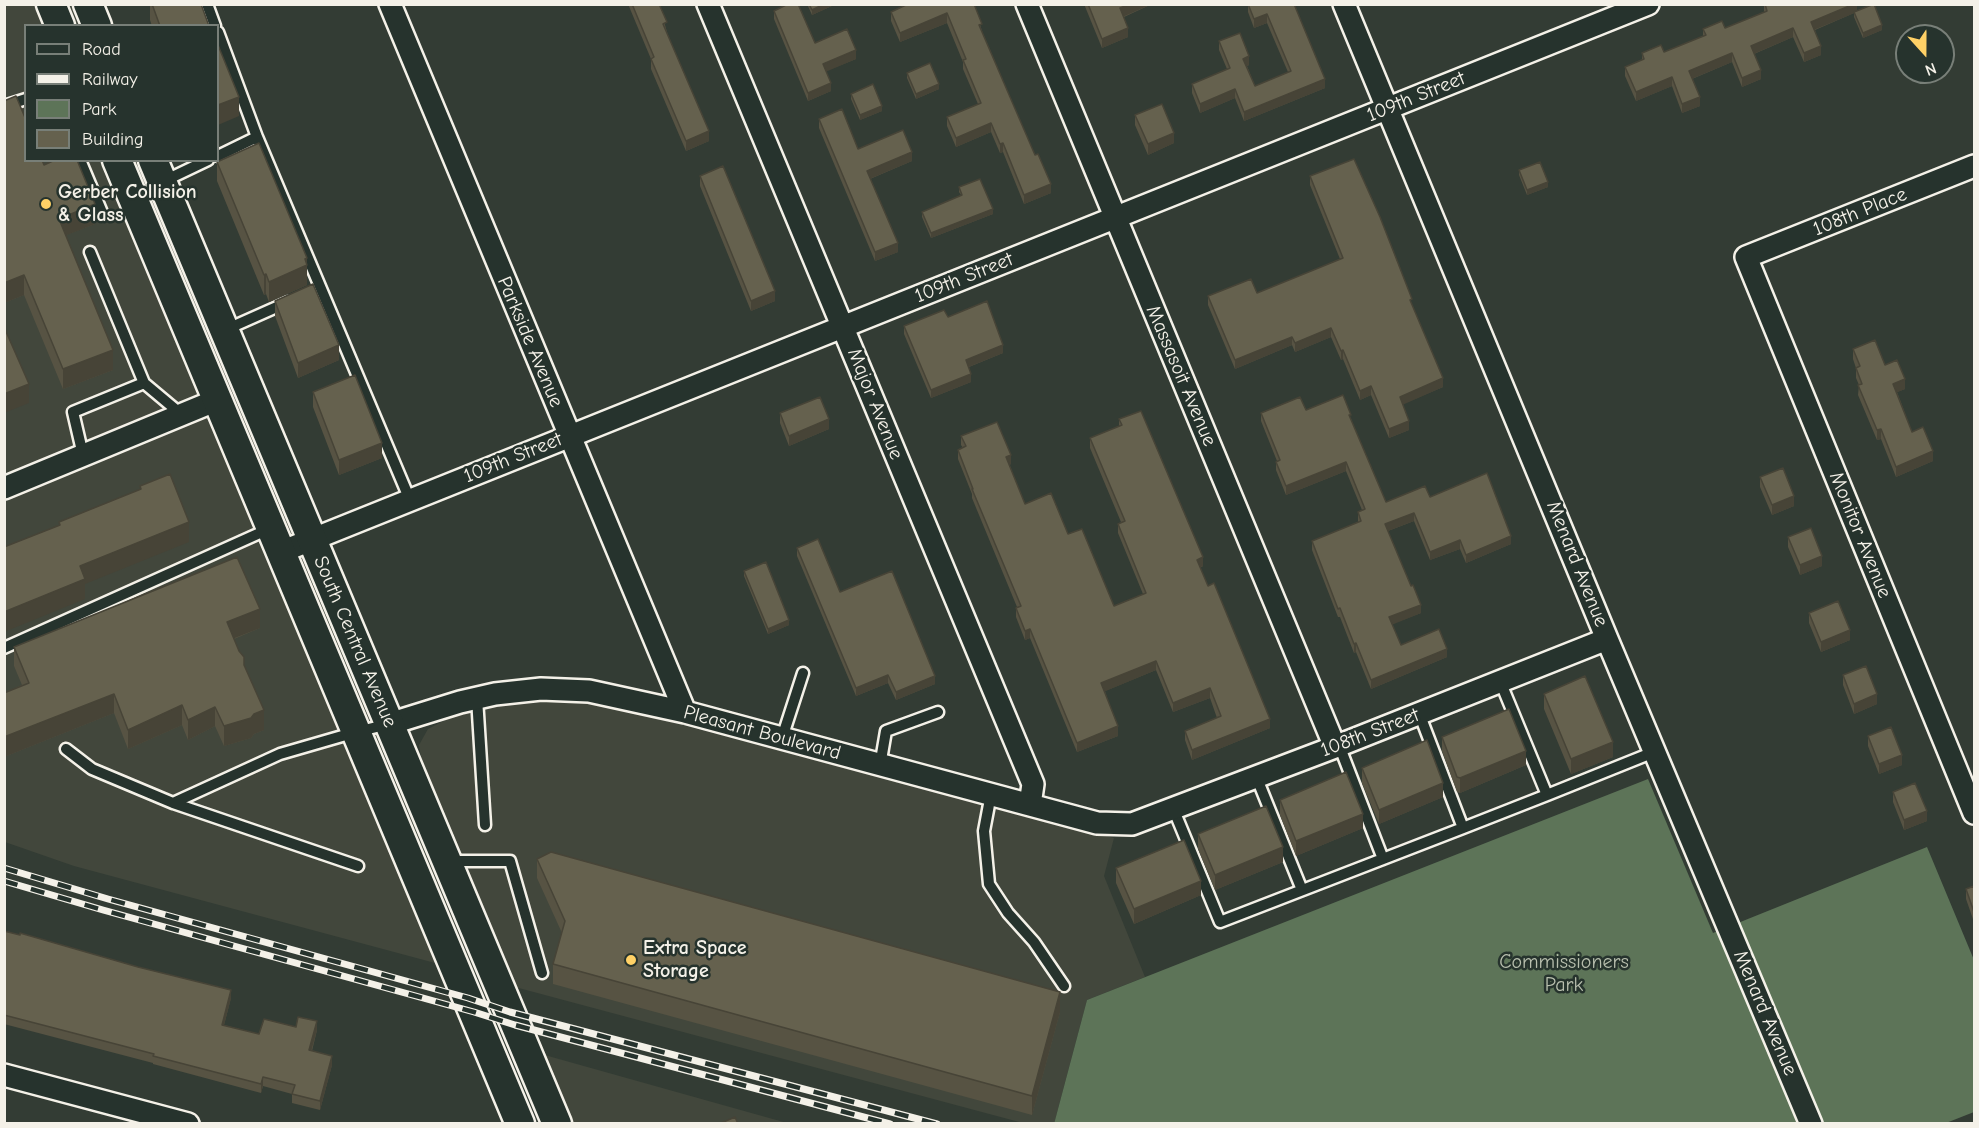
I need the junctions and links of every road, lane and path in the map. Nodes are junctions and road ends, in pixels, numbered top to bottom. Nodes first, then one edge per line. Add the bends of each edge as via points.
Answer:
1 (51, 4) edge
2 (88, 4) edge
3 (207, 4) edge
4 (390, 4) edge
5 (708, 4) edge
6 (1027, 4) edge
7 (1344, 4) edge
8 (1648, 4) edge
9 (59, 24) edge
10 (96, 24) edge
11 (214, 24) edge
12 (219, 35) edge
13 (24, 100) edge
14 (4, 106) edge
15 (1388, 109) junction
16 (257, 137) junction
17 (219, 156) edge
18 (81, 162) edge
19 (118, 162) edge
20 (199, 162) edge
21 (1974, 166) edge
22 (158, 171) edge
23 (103, 215) dead end
24 (1115, 218) junction
25 (90, 252) dead end
26 (1746, 257) joint
27 (321, 287) junction
28 (310, 292) edge
29 (299, 297) edge
30 (843, 327) junction
31 (224, 330) junction
32 (144, 383) junction
33 (217, 400) junction
34 (182, 414) junction
35 (569, 436) junction
36 (83, 455) junction
37 (4, 488) edge
38 (410, 500) junction
39 (312, 539) junction
40 (276, 540) junction
41 (1607, 639) junction
42 (4, 648) edge
43 (803, 673) dead end
44 (1500, 681) junction
45 (477, 698) junction
46 (685, 712) junction
47 (938, 712) dead end
48 (1419, 713) junction
49 (389, 724) junction
50 (356, 732) junction
51 (782, 738) junction
52 (1337, 746) junction
53 (66, 749) dead end
54 (1654, 752) junction
55 (880, 766) junction
56 (1256, 776) junction
57 (991, 794) junction
58 (1546, 795) junction
59 (173, 803) junction
60 (1030, 805) junction
61 (1173, 808) junction
62 (1974, 813) edge
63 (1132, 824) joint
64 (485, 825) dead end
65 (1462, 828) junction
66 (1383, 859) junction
67 (447, 861) junction
68 (358, 866) dead end
69 (1302, 890) junction
70 (542, 972) dead end
71 (1064, 986) dead end
72 (4, 1076) edge
73 (188, 1124) edge
74 (520, 1124) edge
75 (557, 1124) edge
76 (1811, 1124) edge

1 - 9 street
2 - 10 street
3 - 11 lane
4 - 35 street, Parkside Avenue
5 - 30 street, Major Avenue
6 - 24 street, Massasoit Avenue
7 - 15 street, Menard Avenue
8 - 15 street, 109th Street
12 - 16 lane
13 - 14 lane
15 - 24 street, 109th Street
15 - 41 street, Menard Avenue
16 - 17 lane
16 - 27 lane
18 - 23 lane
19 - 33 street, South Central Avenue
20 - 22 lane
21 - 26 street, 108th Place
22 - 31 street, South Central Avenue
24 - 30 street, 109th Street
24 - 52 street, Massasoit Avenue
25 - 32 lane
26 - 62 street, Monitor Avenue
27 - 28 lane
27 - 38 lane
29 - 31 lane
30 - 35 street, 109th Street
30 - 60 street, Major Avenue via 1033,784
31 - 39 street, South Central Avenue
32 - 34 lane
32 - 36 lane via 73,412
33 - 34 street
33 - 40 street, South Central Avenue
34 - 36 street
35 - 38 street, 109th Street
35 - 46 street, Parkside Avenue
36 - 37 street
38 - 39 street, 109th Street
39 - 40 street, 109th Street
39 - 49 street, South Central Avenue
40 - 42 lane
40 - 50 street, South Central Avenue
41 - 44 street, 108th Street
41 - 54 street, Menard Avenue
43 - 51 lane
44 - 48 street, 108th Street
44 - 58 lane
45 - 46 street, Pleasant Boulevard via 541,689 589,691
45 - 49 street, Pleasant Boulevard
45 - 64 lane
46 - 51 street, Pleasant Boulevard
47 - 55 lane via 886,731
48 - 52 street, 108th Street
48 - 65 lane
49 - 50 lane
49 - 67 street, South Central Avenue
50 - 59 lane via 280,754
50 - 74 street, South Central Avenue
51 - 55 street, Pleasant Boulevard
52 - 56 street, 108th Street
52 - 66 lane
53 - 59 lane via 92,769
54 - 58 lane
54 - 76 street, Menard Avenue
55 - 57 street, Pleasant Boulevard
56 - 61 street, 108th Street
56 - 69 lane
57 - 60 street, Pleasant Boulevard
57 - 71 lane via 984,831 989,884
58 - 65 lane
59 - 68 lane
60 - 63 street, Pleasant Boulevard via 1097,823
61 - 63 street, 108th Street
61 - 69 lane via 1220,922
65 - 66 lane
66 - 69 lane
67 - 70 lane via 510,861
67 - 75 street, South Central Avenue
72 - 73 street

